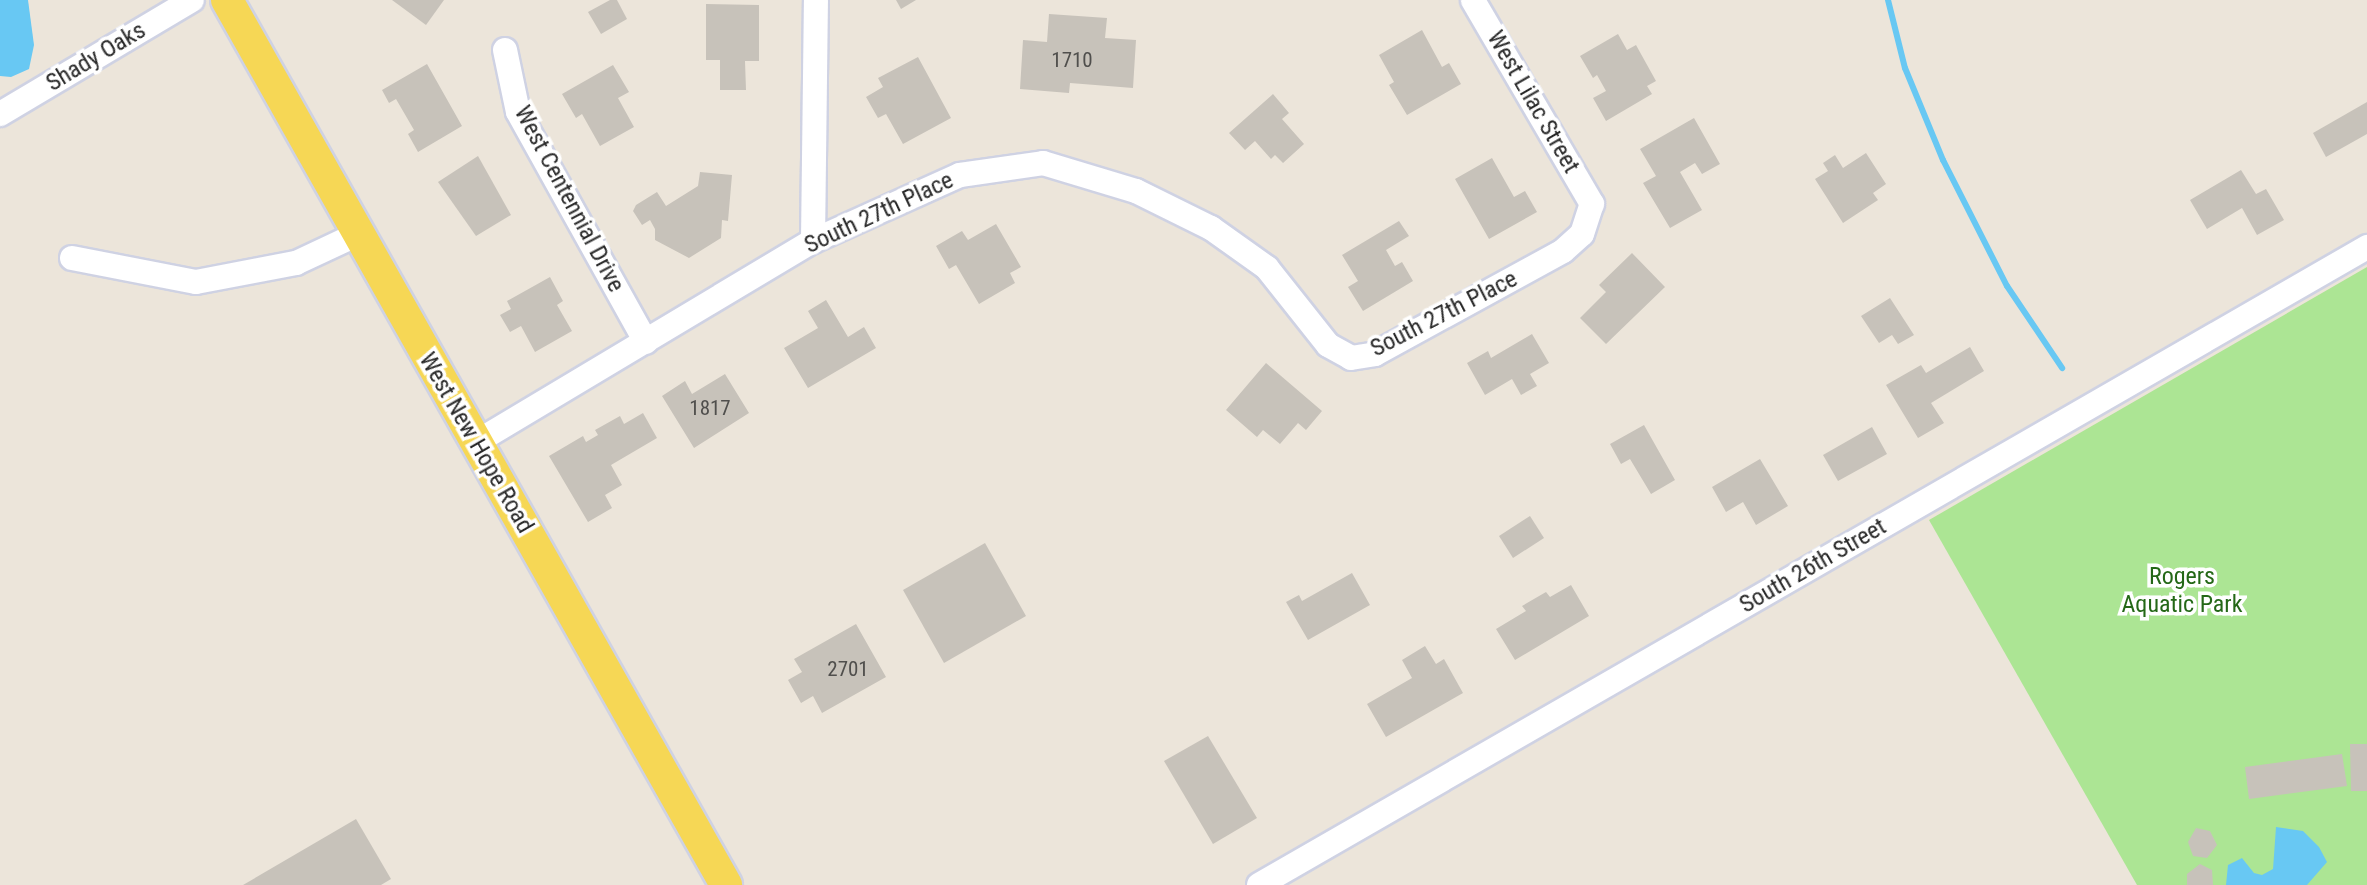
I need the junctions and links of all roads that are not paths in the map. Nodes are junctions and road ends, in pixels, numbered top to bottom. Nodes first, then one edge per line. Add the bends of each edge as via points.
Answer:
1 (192, 0) edge
2 (227, 0) edge
3 (816, 0) edge
4 (1473, 0) edge
5 (505, 50) dead end
6 (0, 114) edge
7 (1592, 204) joint
8 (358, 234) junction
9 (813, 242) junction
10 (2367, 247) edge
11 (72, 258) dead end
12 (646, 342) junction
13 (475, 443) junction
14 (726, 885) edge
15 (1259, 885) edge

1 - 6 street, Shady Oaks
2 - 8 main road, West New Hope Road
3 - 9 street
4 - 7 street, West Lilac Street
5 - 12 street, West Centennial Drive via 518,112
7 - 9 street, South 27th Place via 1581,234 1563,251 1375,354 1351,358 1328,345 1267,268 1211,228 1136,191 1043,163 960,175
8 - 11 street via 296,263 196,282
8 - 13 main road, West New Hope Road
9 - 12 street, South 27th Place
10 - 15 street, South 26th Street
12 - 13 street, South 27th Place
13 - 14 main road, West New Hope Road

